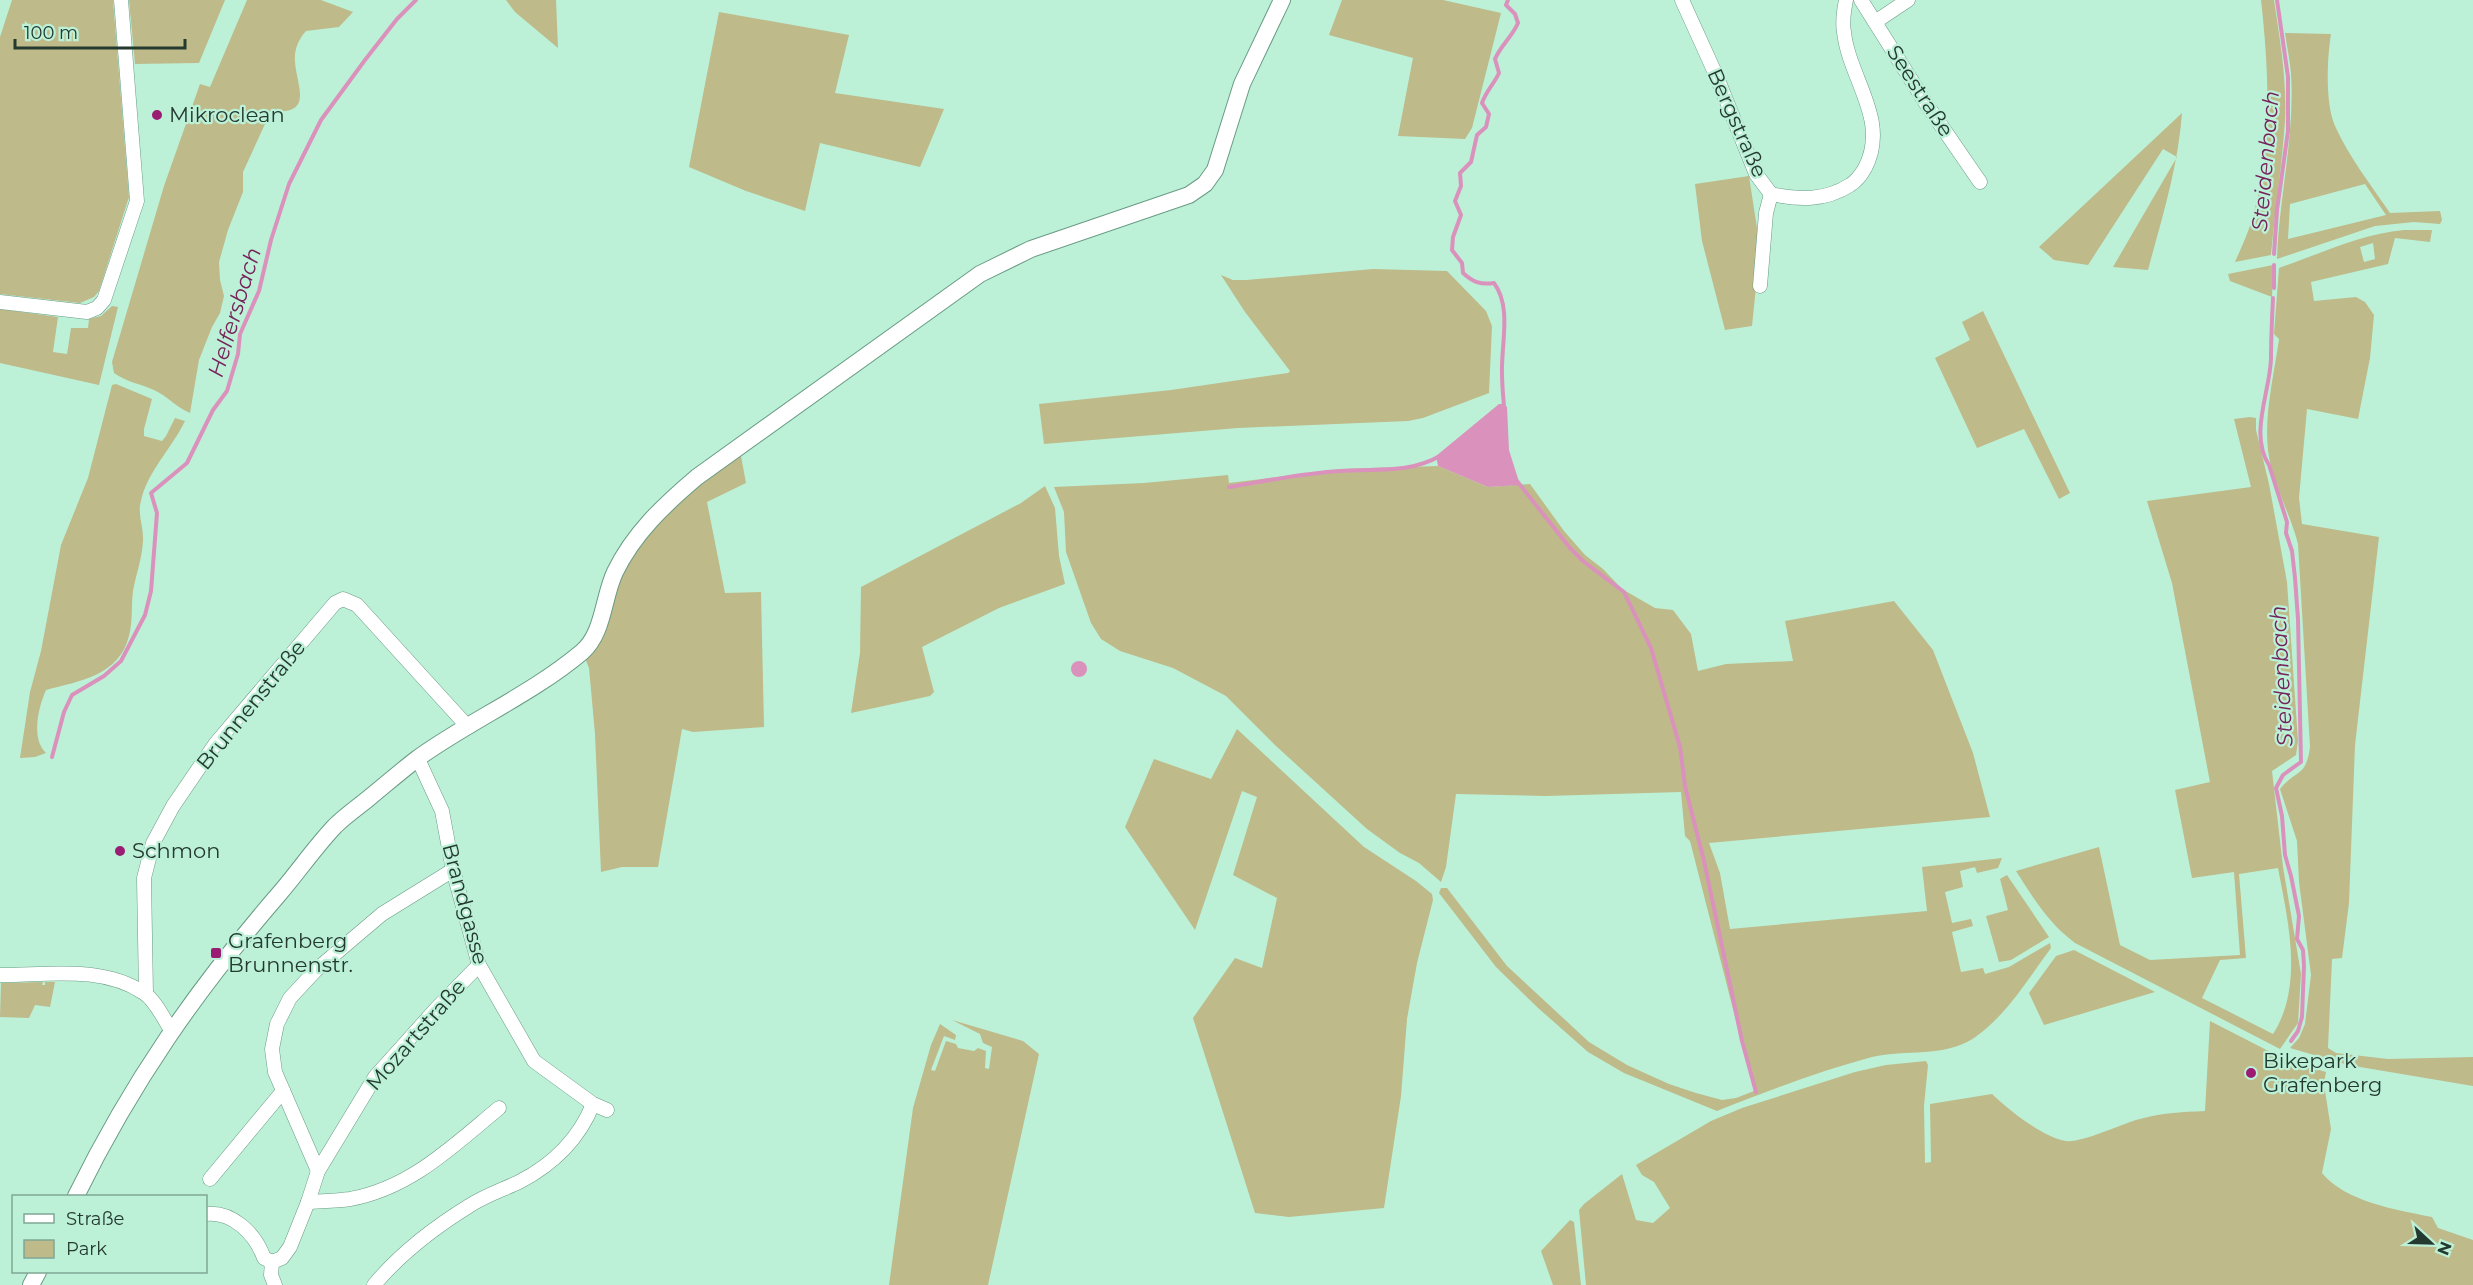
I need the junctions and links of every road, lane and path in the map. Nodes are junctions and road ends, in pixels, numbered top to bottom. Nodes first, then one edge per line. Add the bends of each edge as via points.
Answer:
1 (121, 0) edge
2 (1282, 0) edge
3 (1682, 0) edge
4 (1846, 0) edge
5 (1908, 0) edge
6 (1863, 3) edge
7 (1844, 17) junction
8 (1875, 22) junction
9 (1980, 182) dead end
10 (1771, 194) junction
11 (1760, 286) dead end
12 (0, 302) edge
13 (468, 727) junction
14 (418, 759) junction
15 (453, 870) junction
16 (479, 966) junction
17 (0, 975) edge
18 (146, 994) junction
19 (171, 1030) junction
20 (283, 1091) junction
21 (593, 1104) junction
22 (499, 1108) dead end
23 (607, 1110) dead end
24 (318, 1171) junction
25 (210, 1179) dead end
26 (77, 1195) edge
27 (308, 1202) junction
28 (207, 1214) edge
29 (272, 1262) junction
30 (274, 1285) edge
31 (374, 1285) edge

1 - 12 street via 137,201 104,300 87,312
2 - 13 street via 1242,84 1215,170 1205,183 1189,195 1031,249 980,274 697,477 646,524 624,555 590,643 527,691
3 - 10 street, Bergstraße via 1756,174
4 - 7 street
5 - 8 street
6 - 7 street
6 - 8 street, Seestraße
7 - 10 street via 1844,33 1872,122 1870,158 1853,183 1832,195 1809,198
8 - 9 street, Seestraße
10 - 11 street, Bergstraße
13 - 14 street
13 - 18 street, Brunnenstraße via 357,605 343,599 335,603 216,743 172,806 153,843 144,878
14 - 15 street, Brandgasse via 442,811
14 - 19 street via 335,825
15 - 16 street, Brandgasse
15 - 20 street via 382,914 316,970 290,998 272,1049
16 - 21 street, Brandgasse via 534,1061
16 - 24 street, Mozartstraße via 375,1077
17 - 18 street via 90,974 114,979
18 - 19 street
19 - 26 street via 121,1109
20 - 24 street
20 - 25 street
21 - 23 street, Brandgasse
21 - 31 street via 567,1149 522,1180 470,1205 425,1238
22 - 27 street via 431,1164 397,1184 351,1198
24 - 27 street, Mozartstraße
27 - 29 street, Mozartstraße via 290,1247 282,1258
28 - 29 street via 227,1215 238,1222 264,1258
29 - 30 street

